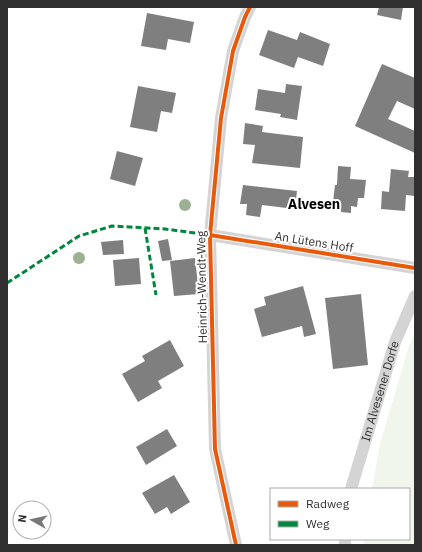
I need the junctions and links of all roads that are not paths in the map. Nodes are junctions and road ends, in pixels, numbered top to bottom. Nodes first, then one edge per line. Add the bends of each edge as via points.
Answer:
1 (250, 7) edge
2 (210, 235) junction
3 (415, 268) edge
4 (415, 296) edge
5 (352, 488) edge
6 (236, 545) edge

1 - 2 street, Heinrich-Wendt-Weg via 233,51 221,118
2 - 3 street, An Lütens Hoff
2 - 6 street, Heinrich-Wendt-Weg via 215,449
4 - 5 street, Im Alvesener Dorfe via 394,342

